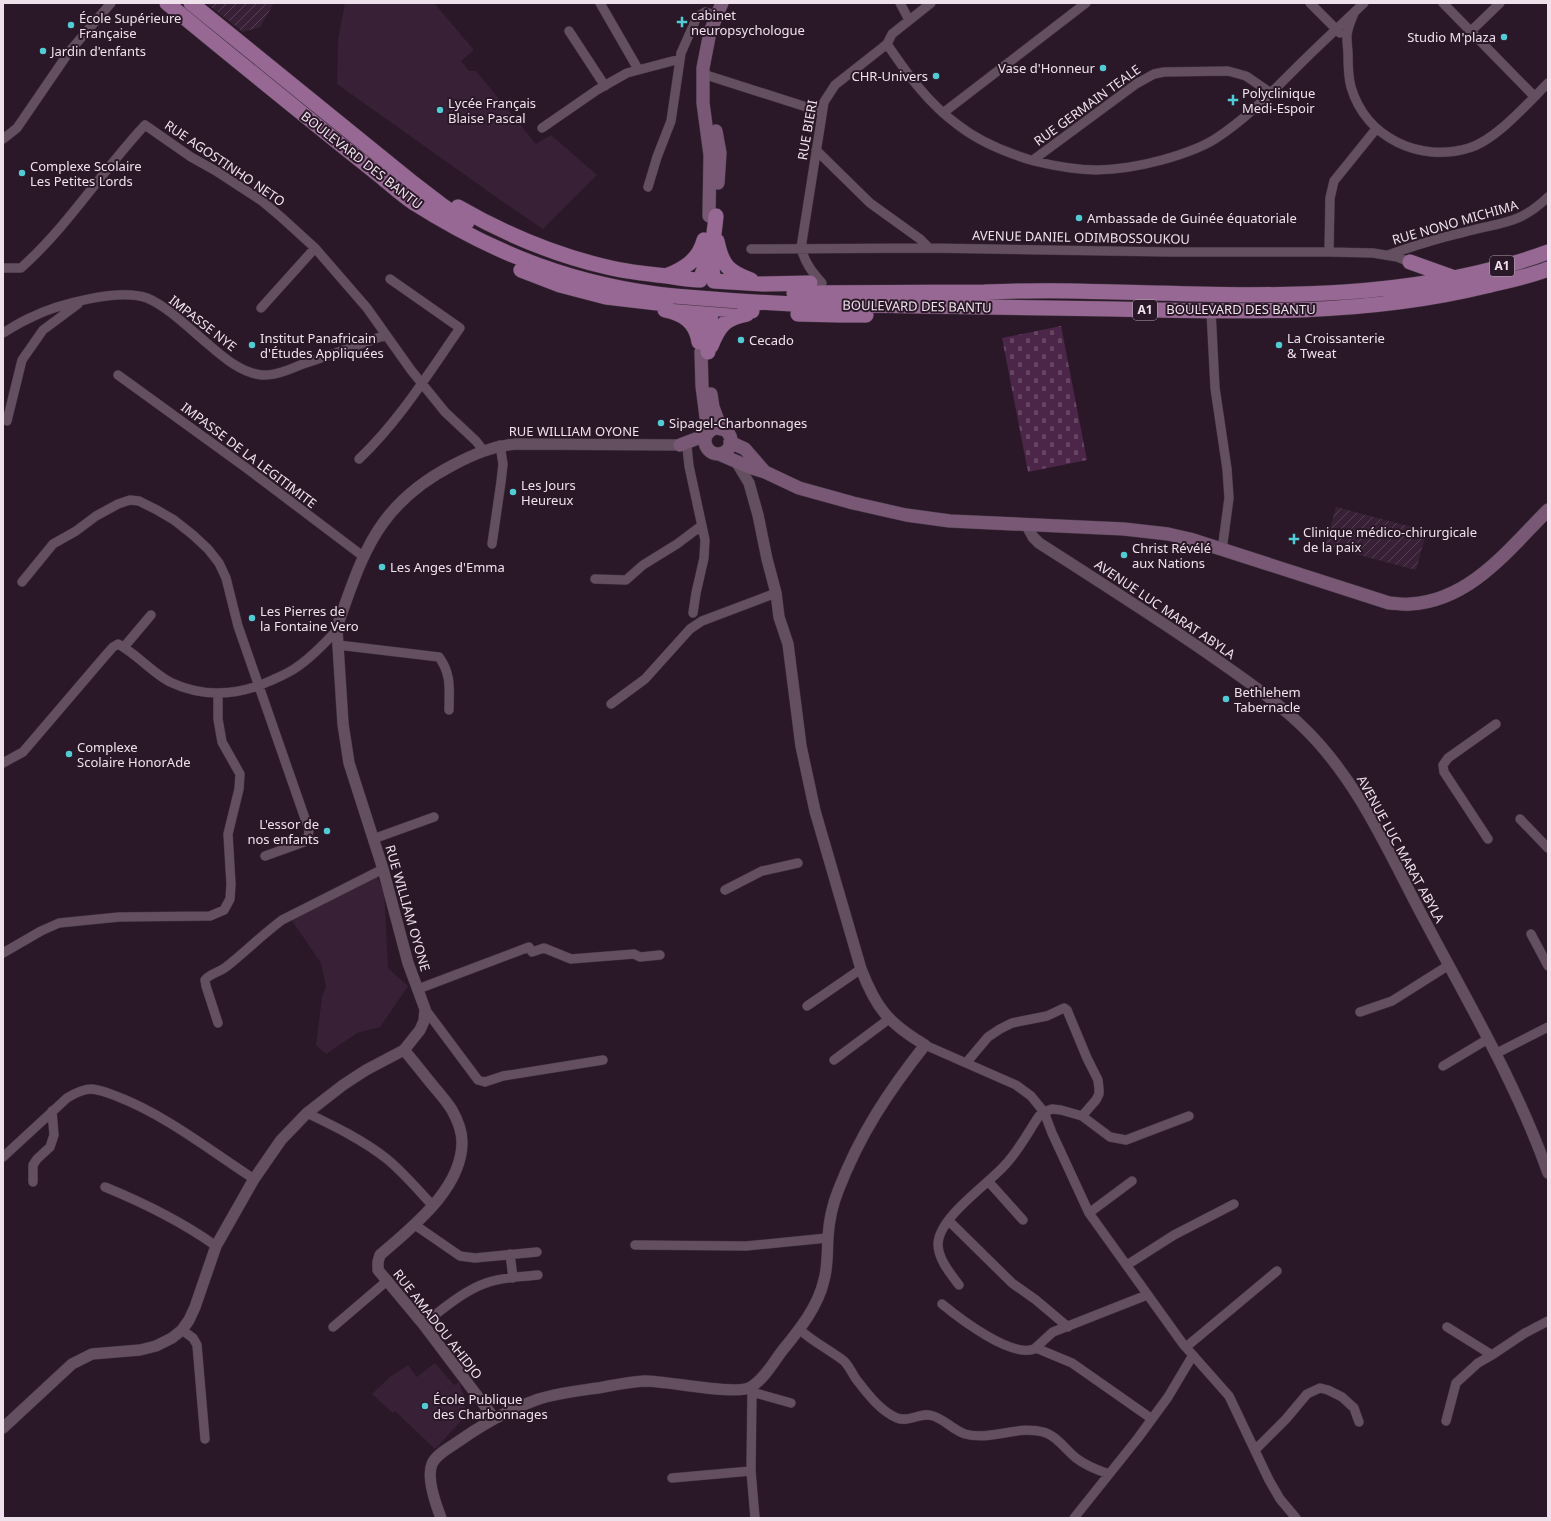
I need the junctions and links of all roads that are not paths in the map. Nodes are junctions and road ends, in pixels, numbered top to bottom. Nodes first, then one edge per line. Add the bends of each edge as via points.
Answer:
1 (111, 3) edge
2 (157, 3) edge
3 (191, 3) edge
4 (600, 3) edge
5 (900, 3) edge
6 (931, 3) edge
7 (1086, 3) edge
8 (1310, 3) edge
9 (1364, 3) edge
10 (1443, 3) edge
11 (1500, 3) edge
12 (173, 8) edge
13 (719, 9) edge
14 (1355, 12) junction
15 (909, 20) junction
16 (1336, 28) junction
17 (569, 30) dead end
18 (1471, 31) junction
19 (1346, 38) junction
20 (887, 44) junction
21 (680, 59) junction
22 (638, 69) junction
23 (703, 74) junction
24 (1548, 83) edge
25 (605, 86) junction
26 (1271, 93) junction
27 (1534, 96) junction
28 (822, 112) junction
29 (943, 113) junction
30 (542, 128) dead end
31 (1376, 129) junction
32 (3, 139) edge
33 (816, 150) junction
34 (1033, 160) junction
35 (648, 187) dead end
36 (414, 202) junction
37 (1546, 203) edge
38 (712, 216) junction
39 (315, 248) junction
40 (802, 248) junction
41 (929, 248) junction
42 (751, 249) dead end
43 (1329, 252) junction
44 (1548, 252) edge
45 (1386, 255) junction
46 (1410, 262) junction
47 (3, 268) edge
48 (1548, 269) edge
49 (1454, 277) junction
50 (390, 279) dead end
51 (707, 281) junction
52 (822, 283) junction
53 (763, 284) junction
54 (1406, 285) junction
55 (671, 287) junction
56 (1070, 290) junction
57 (738, 297) junction
58 (84, 300) junction
59 (631, 301) junction
60 (261, 308) dead end
61 (706, 308) junction
62 (1071, 308) junction
63 (1211, 311) junction
64 (766, 312) junction
65 (3, 333) edge
66 (386, 336) junction
67 (705, 352) junction
68 (118, 374) dead end
69 (422, 383) junction
70 (7, 421) dead end
71 (712, 432) junction
72 (730, 442) junction
73 (500, 445) junction
74 (684, 446) junction
75 (482, 450) junction
76 (713, 452) junction
77 (359, 459) dead end
78 (738, 463) junction
79 (765, 472) junction
80 (1548, 510) edge
81 (1026, 524) junction
82 (701, 526) junction
83 (492, 544) dead end
84 (1222, 550) junction
85 (364, 557) junction
86 (595, 579) dead end
87 (22, 582) dead end
88 (776, 593) junction
89 (693, 613) dead end
90 (151, 615) dead end
91 (337, 630) junction
92 (338, 644) junction
93 (124, 647) junction
94 (258, 686) junction
95 (218, 694) junction
96 (612, 704) dead end
97 (449, 710) dead end
98 (1496, 724) dead end
99 (3, 763) edge
100 (434, 817) dead end
101 (1520, 819) dead end
102 (373, 839) junction
103 (1488, 839) dead end
104 (1548, 848) edge
105 (265, 856) dead end
106 (798, 863) dead end
107 (383, 869) junction
108 (724, 890) dead end
109 (1531, 934) dead end
110 (3, 953) edge
111 (660, 955) dead end
112 (1449, 965) junction
113 (1548, 966) edge
114 (861, 969) junction
115 (418, 989) junction
116 (807, 1006) dead end
117 (425, 1009) junction
118 (1360, 1012) dead end
119 (889, 1019) junction
120 (218, 1023) dead end
121 (1548, 1027) edge
122 (1488, 1039) junction
123 (925, 1045) junction
124 (404, 1050) junction
125 (1496, 1054) junction
126 (603, 1060) dead end
127 (834, 1060) dead end
128 (966, 1063) junction
129 (1444, 1066) dead end
130 (52, 1111) junction
131 (1044, 1112) junction
132 (307, 1113) junction
133 (1082, 1116) junction
134 (1188, 1116) dead end
135 (3, 1157) edge
136 (1548, 1173) edge
137 (254, 1179) junction
138 (988, 1181) junction
139 (1132, 1181) dead end
140 (33, 1182) dead end
141 (105, 1187) dead end
142 (1234, 1204) dead end
143 (433, 1206) junction
144 (1089, 1212) junction
145 (1023, 1220) dead end
146 (949, 1221) junction
147 (415, 1225) junction
148 (828, 1238) junction
149 (635, 1245) dead end
150 (216, 1246) junction
151 (537, 1252) dead end
152 (510, 1254) junction
153 (1127, 1265) junction
154 (1277, 1271) dead end
155 (538, 1275) dead end
156 (513, 1278) junction
157 (388, 1280) junction
158 (959, 1285) dead end
159 (1147, 1296) junction
160 (942, 1304) dead end
161 (1548, 1321) edge
162 (423, 1324) junction
163 (1068, 1327) junction
164 (1447, 1327) dead end
165 (333, 1328) dead end
166 (799, 1329) junction
167 (182, 1330) junction
168 (1186, 1347) junction
169 (1036, 1348) junction
170 (1193, 1355) junction
171 (1492, 1355) junction
172 (751, 1390) junction
173 (791, 1403) dead end
174 (494, 1418) junction
175 (1152, 1419) junction
176 (1446, 1420) dead end
177 (1359, 1422) dead end
178 (3, 1428) edge
179 (205, 1439) dead end
180 (1255, 1450) junction
181 (751, 1471) junction
182 (1109, 1474) junction
183 (672, 1478) dead end
184 (441, 1518) edge
185 (755, 1518) edge
186 (1074, 1518) edge
187 (1296, 1518) edge

1 - 32 street via 65,58 22,122
2 - 12 highway, BOULEVARD DES BANTU via 171,11
3 - 55 highway, BOULEVARD DES BANTU via 442,206 470,224 552,262 604,278
4 - 22 street
5 - 15 street
6 - 15 street, RUE BIERI
7 - 29 street
8 - 16 street
9 - 14 street
10 - 18 street
11 - 18 street
12 - 36 highway, BOULEVARD DES BANTU
13 - 21 street via 705,12 697,18
13 - 23 main road via 707,44
14 - 16 street
14 - 19 street
15 - 20 street, RUE BIERI via 892,34
16 - 19 street
16 - 26 street
17 - 25 street
18 - 27 street
19 - 31 street via 1351,86 1360,109
20 - 28 street, RUE BIERI via 835,85 827,96
20 - 29 street via 916,85
21 - 22 street
21 - 35 street via 671,121
22 - 25 street via 620,76
23 - 28 street
23 - 38 main road via 704,92 714,117 720,153
24 - 27 street
25 - 30 street
26 - 34 street via 1233,127 1215,139 1172,157 1130,168 1095,170 1066,168
26 - 34 street, RUE GERMAIN TEALE via 1246,76 1228,71 1174,71 1154,74 1136,84
27 - 31 street via 1489,139 1462,150 1436,152 1412,149 1395,142
28 - 33 street, RUE BIERI
29 - 34 street via 988,144
31 - 43 street via 1334,181 1330,198
33 - 40 street, RUE BIERI
33 - 41 street via 870,203
36 - 55 highway, BOULEVARD DES BANTU via 481,241 566,276 626,290
36 - 59 highway via 419,212 458,239 510,265 560,285
37 - 45 street, RUE NONO MICHIMA via 1513,221
38 - 51 highway via 713,276
38 - 53 highway via 724,262 738,276
38 - 55 highway via 698,254 681,270
39 - 47 street, RUE AGOSTINHO NETO via 262,201 145,125 29,261 21,268
39 - 60 street
39 - 66 street, RUE AGOSTINHO NETO via 367,308
40 - 41 street, AVENUE DANIEL ODIMBOSSOUKOU
40 - 42 street, AVENUE DANIEL ODIMBOSSOUKOU
40 - 52 street via 805,261
41 - 43 street, AVENUE DANIEL ODIMBOSSOUKOU
43 - 45 street, AVENUE DANIEL ODIMBOSSOUKOU
44 - 49 highway, BOULEVARD DES BANTU / A1
45 - 46 street, AVENUE DANIEL ODIMBOSSOUKOU
46 - 49 highway
46 - 54 highway via 1416,272 1415,277
48 - 63 highway, BOULEVARD DES BANTU / A1 via 1469,290 1397,302 1307,310
49 - 54 highway, BOULEVARD DES BANTU / A1
50 - 69 street via 460,328
51 - 53 highway
51 - 55 highway
51 - 61 highway via 720,288 721,295 718,303
51 - 61 highway via 693,286 691,294 694,302
52 - 53 highway
52 - 56 highway via 1045,286
54 - 56 highway, BOULEVARD DES BANTU / A1 via 1332,293 1260,295
55 - 57 highway
56 - 57 highway, BOULEVARD DES BANTU / A1 via 828,293
57 - 62 highway, BOULEVARD DES BANTU / A1 via 801,304
58 - 65 street, IMPASSE NYE via 33,316
58 - 66 street, IMPASSE NYE via 119,295 148,298 184,323 224,358 245,370 263,375 285,371
58 - 70 street via 43,330 22,360
59 - 61 highway
59 - 67 highway via 686,318 691,322
61 - 64 highway
61 - 67 highway via 709,326
62 - 63 highway, BOULEVARD DES BANTU / A1
62 - 64 highway via 1045,312 937,315 840,316
63 - 84 street via 1215,388 1229,498
64 - 67 highway via 729,319 719,328
66 - 69 street, RUE AGOSTINHO NETO
67 - 71 main road via 702,386
68 - 85 street, IMPASSE DE LA LEGITIMITE
69 - 75 street, RUE AGOSTINHO NETO via 445,412
69 - 77 street via 384,434
71 - 72 main road via 728,434
71 - 74 main road
71 - 76 main road via 705,443
72 - 76 main road via 726,451
72 - 79 main road via 745,449
73 - 74 street, RUE WILLIAM OYONE
73 - 75 street, RUE WILLIAM OYONE
73 - 83 street via 503,464
74 - 76 main road
74 - 82 street
75 - 85 street, RUE WILLIAM OYONE via 439,473 411,493 383,522
76 - 78 main road
78 - 79 main road
78 - 88 street via 749,483
79 - 81 main road via 799,488 871,508 950,521
80 - 84 main road via 1485,573 1465,587 1434,600 1409,604 1389,603
81 - 84 main road via 1147,531 1190,539
81 - 112 street, AVENUE LUC MARAT ABYLA via 1039,543 1178,633 1272,700 1303,727 1346,777 1369,814
82 - 86 street via 643,565 626,580
82 - 89 street via 705,540 704,558
85 - 91 street, RUE WILLIAM OYONE
87 - 94 street via 53,544 118,504 130,500 140,501 174,520 193,535 219,564 226,578 238,626
88 - 96 street via 702,620 690,629 645,679
88 - 114 street via 788,644 801,746 815,811
90 - 93 street
91 - 92 street, RUE WILLIAM OYONE
91 - 94 street via 313,655 296,668
92 - 97 street via 439,657 450,679
92 - 102 street, RUE WILLIAM OYONE via 343,724 348,756
93 - 95 street via 170,681 200,692
93 - 99 street via 118,644 113,647 23,752
94 - 95 street via 241,692
94 - 105 street via 309,830 308,838 304,842
95 - 110 street via 218,719 222,742 240,774 228,834 231,884 230,899 224,910 210,916 119,916 59,923
98 - 103 street via 1448,758 1443,765 1444,772
100 - 102 street
101 - 104 street
102 - 107 street, RUE WILLIAM OYONE
106 - 108 street via 762,871
107 - 115 street, RUE WILLIAM OYONE via 404,949
107 - 120 street via 282,920 228,966 207,978 206,986
109 - 113 street
111 - 115 street via 640,957 634,954 571,960 544,948 532,952 529,947
112 - 118 street via 1392,1001
112 - 122 street, AVENUE LUC MARAT ABYLA
114 - 116 street
114 - 119 street via 877,1004
115 - 117 street, RUE WILLIAM OYONE
117 - 124 street via 420,1030
117 - 126 street via 478,1080 486,1082 503,1076
119 - 123 street
119 - 127 street
121 - 125 street
122 - 125 street, AVENUE LUC MARAT ABYLA
122 - 129 street
123 - 128 street
123 - 148 street via 884,1100 861,1140 832,1207
124 - 132 street via 353,1078
124 - 143 street, RUE AMADOU AHIDJO via 451,1109 461,1136 460,1157 456,1170 449,1185
125 - 136 street, AVENUE LUC MARAT ABYLA via 1530,1125
128 - 131 street via 1016,1084 1031,1096
128 - 133 street via 988,1037 1000,1029 1012,1023 1047,1016 1064,1008 1100,1089 1096,1100
130 - 135 street
130 - 137 street via 76,1092 93,1089 104,1092 151,1113
130 - 140 street via 54,1135 50,1147 33,1165
131 - 133 street via 1057,1109
131 - 138 street via 1010,1160
131 - 144 street
132 - 137 street via 281,1140
132 - 143 street via 387,1159
133 - 134 street via 1110,1137 1126,1140
137 - 150 street
138 - 145 street
138 - 146 street
139 - 144 street
141 - 150 street via 193,1229
142 - 153 street via 1174,1235
143 - 147 street, RUE AMADOU AHIDJO
144 - 153 street
146 - 158 street via 938,1245 942,1260
146 - 163 street via 1012,1283
147 - 152 street via 460,1256 475,1258
147 - 157 street, RUE AMADOU AHIDJO via 380,1255 378,1270
148 - 149 street via 746,1246
148 - 166 street via 821,1293
150 - 167 street via 192,1313
151 - 152 street
152 - 156 street
153 - 159 street
154 - 168 street
155 - 156 street
156 - 162 street via 485,1283
157 - 162 street, RUE AMADOU AHIDJO
157 - 165 street
159 - 163 street
159 - 168 street
160 - 169 street via 962,1321 1001,1343 1015,1348
161 - 171 street
162 - 174 street, RUE AMADOU AHIDJO
163 - 169 street via 1053,1332
164 - 171 street
166 - 172 street
166 - 182 street via 845,1362 872,1399 884,1411 898,1418 910,1419 921,1415 933,1415 964,1434 984,1436 1034,1430 1045,1432 1076,1458
167 - 178 street via 156,1346 92,1354 81,1358
167 - 179 street via 193,1338 197,1345
168 - 170 street
169 - 175 street via 1072,1363
170 - 175 street
170 - 180 street via 1229,1396
171 - 176 street via 1478,1363 1456,1383
172 - 173 street
172 - 174 street via 737,1391 664,1382 631,1382 537,1400
172 - 181 street
174 - 184 street via 440,1455 432,1464 432,1487
175 - 182 street
177 - 180 street via 1354,1408 1342,1397 1320,1388 1307,1394
180 - 187 street via 1280,1499
181 - 183 street
181 - 185 street
182 - 186 street

